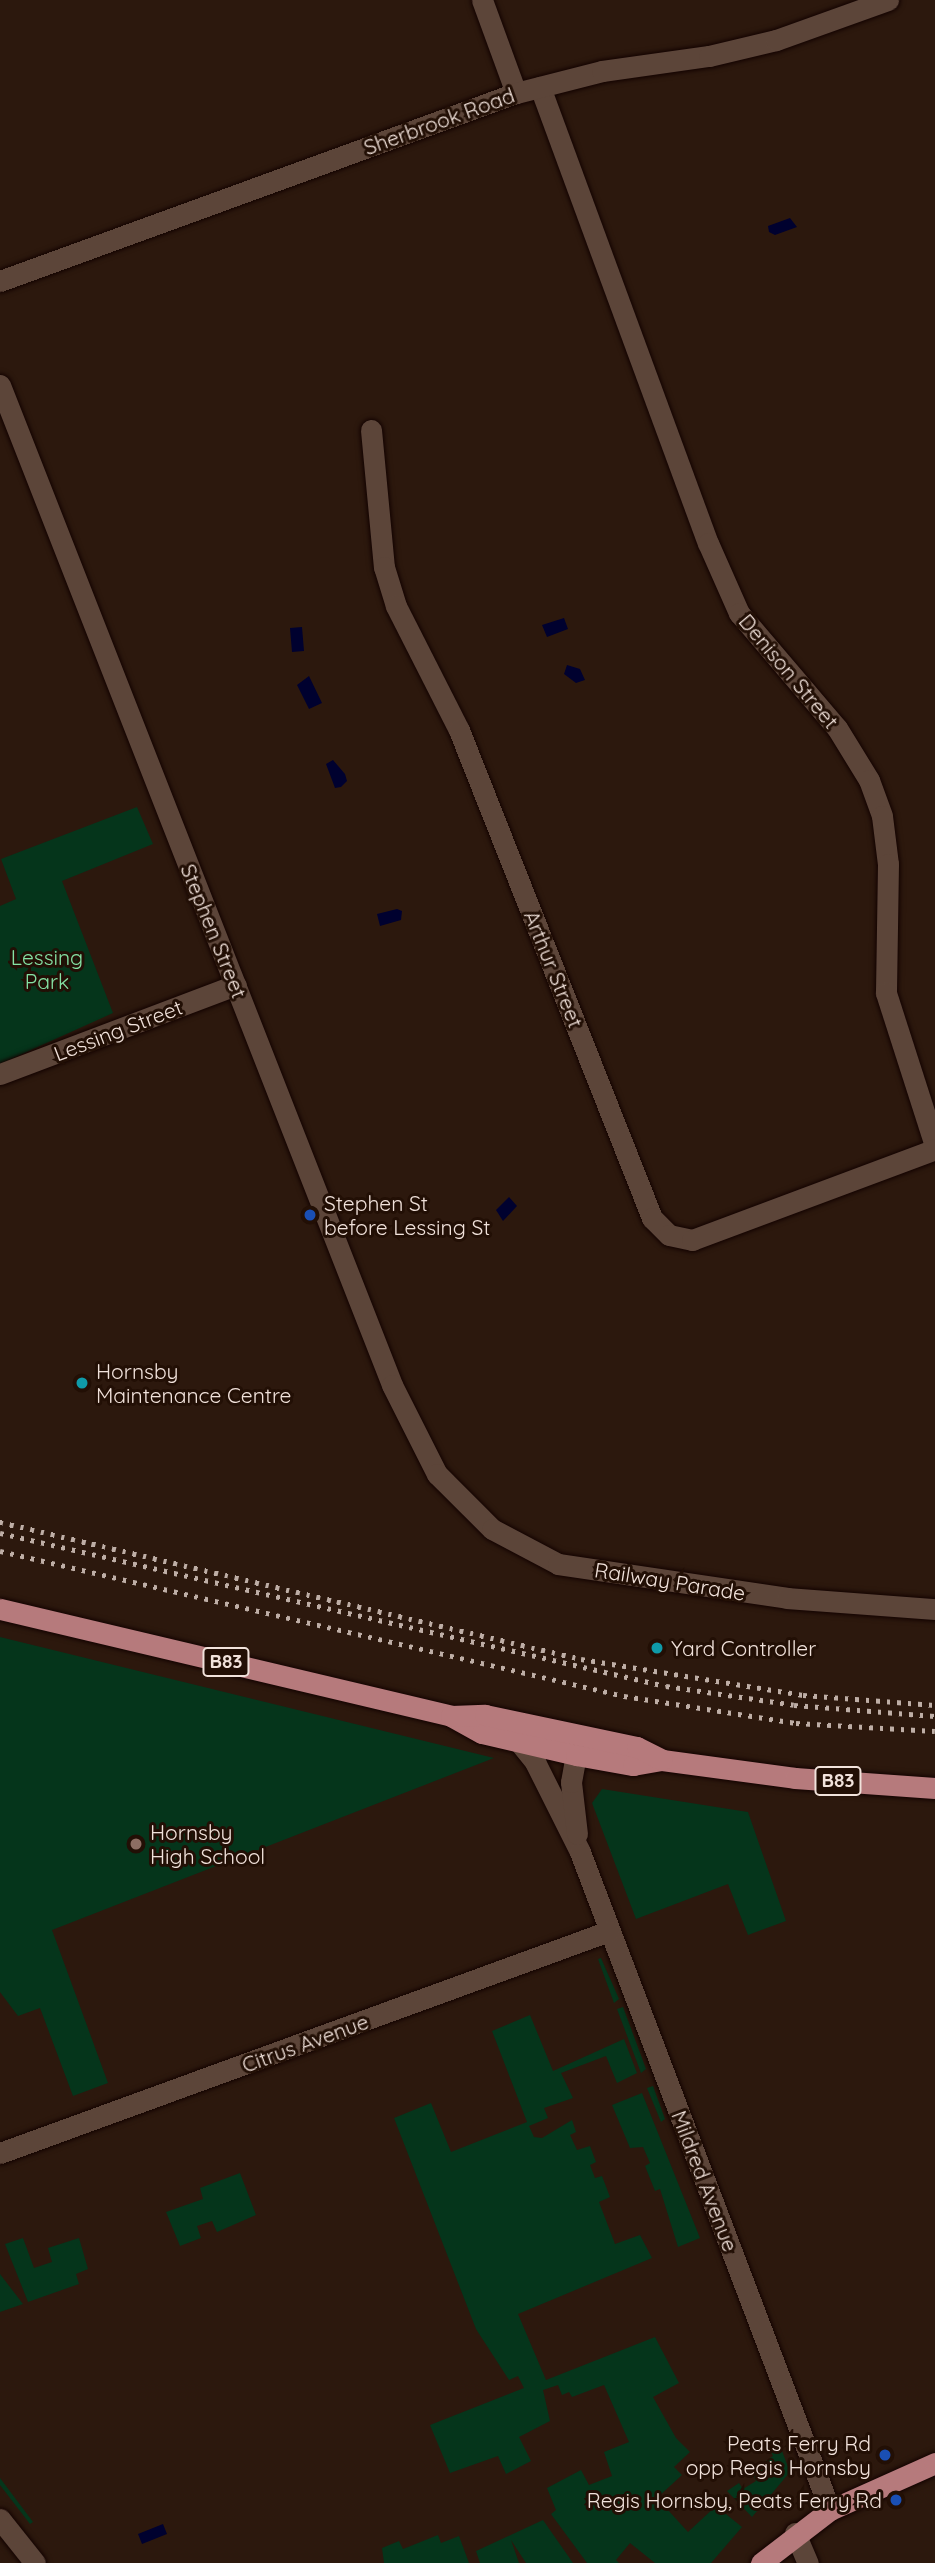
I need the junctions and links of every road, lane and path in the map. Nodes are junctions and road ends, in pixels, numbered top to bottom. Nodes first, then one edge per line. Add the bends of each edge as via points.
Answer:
1 (482, 0) edge
2 (888, 0) edge
3 (540, 87) junction
4 (516, 93) junction
5 (0, 281) edge
6 (0, 385) edge
7 (371, 430) dead end
8 (236, 985) junction
9 (0, 1074) edge
10 (935, 1148) edge
11 (437, 1474) joint
12 (0, 1609) edge
13 (935, 1609) edge
14 (451, 1716) junction
15 (519, 1742) junction
16 (577, 1745) junction
17 (935, 1788) edge
18 (580, 1852) junction
19 (609, 1931) junction
20 (0, 2153) edge
21 (935, 2463) edge
22 (830, 2510) junction
23 (0, 2519) edge
24 (795, 2533) junction
25 (35, 2563) edge
26 (761, 2563) edge
27 (808, 2563) edge

1 - 4 street
2 - 3 street, Sherbrook Road via 776,40
3 - 4 street, Sherbrook Road
3 - 10 street, Denison Street via 730,594 752,632 846,740 869,780 882,816 888,864 886,993
4 - 5 street, Sherbrook Road
6 - 8 street, Stephen Street
7 - 10 street, Arthur Street via 384,567 396,606 459,730 652,1218 669,1235 692,1240
8 - 9 street, Lessing Street
8 - 11 street, Stephen Street via 392,1385
11 - 13 street, Railway Parade via 492,1530 558,1564 787,1598
12 - 14 main road, B83
14 - 15 main road, B83 via 482,1733
14 - 16 main road, B83 via 485,1715
15 - 16 main road, B83
15 - 18 street, Mildred Avenue via 535,1762
16 - 17 main road, B83 via 637,1747 662,1760 795,1778
16 - 18 street, Mildred Avenue via 571,1801
18 - 19 street, Mildred Avenue
19 - 20 street, Citrus Avenue
19 - 22 street, Mildred Avenue
21 - 22 main road
22 - 24 main road
23 - 25 street
24 - 26 main road
24 - 27 street

